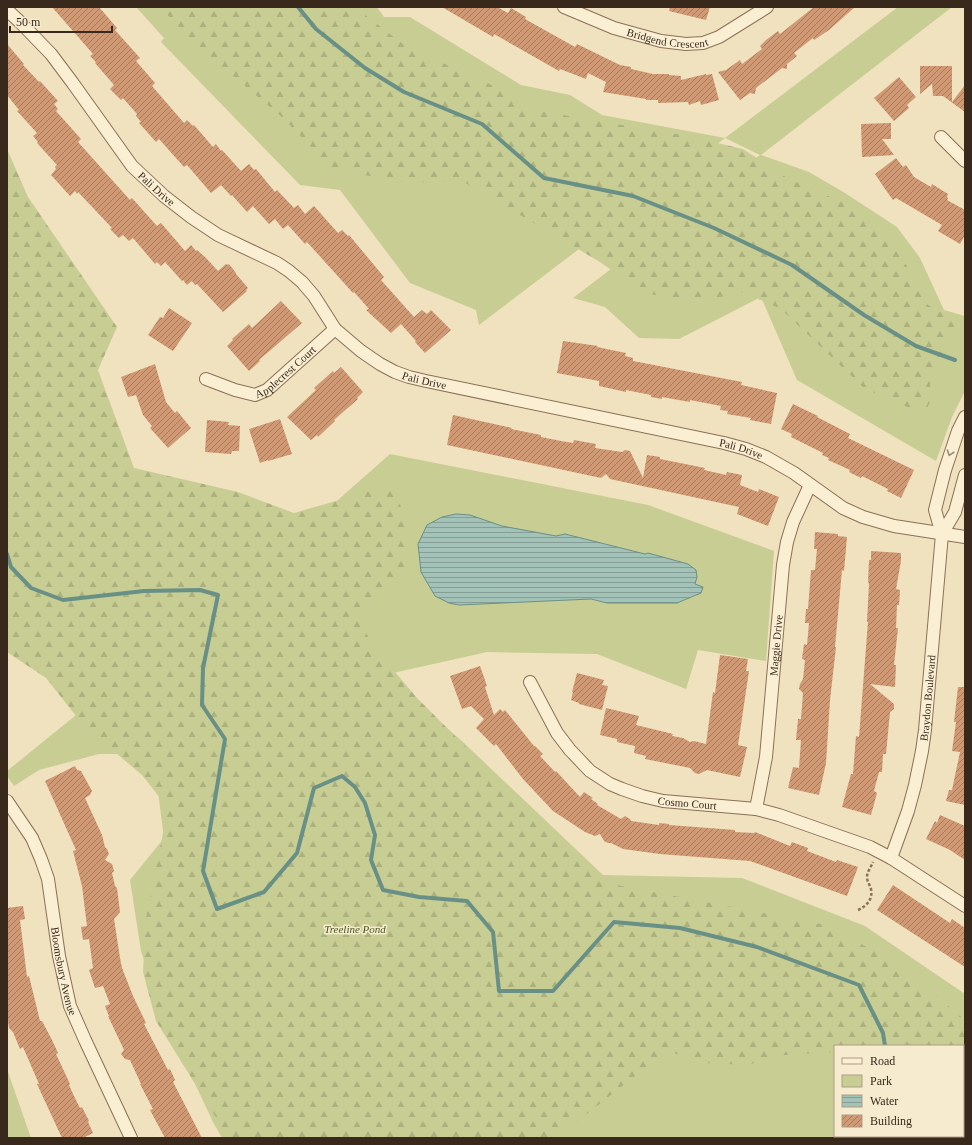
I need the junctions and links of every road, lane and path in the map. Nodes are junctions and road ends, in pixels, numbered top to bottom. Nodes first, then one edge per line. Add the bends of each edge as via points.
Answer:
1 (564, 7) edge
2 (767, 7) edge
3 (7, 10) edge
4 (941, 137) dead end
5 (965, 161) edge
6 (335, 329) junction
7 (206, 379) dead end
8 (965, 417) edge
9 (965, 475) edge
10 (810, 485) junction
11 (942, 534) junction
12 (965, 538) edge
13 (530, 682) dead end
14 (7, 801) edge
15 (756, 809) junction
16 (891, 858) junction
17 (874, 861) dead end
18 (965, 906) edge
19 (858, 910) dead end
20 (131, 1138) edge

1 - 2 street, Bridgend Crescent via 614,28 661,41 686,44 703,43 719,37
3 - 6 street, Pali Drive via 51,54 132,166 190,217 218,235 289,271 314,296
4 - 5 street
6 - 7 street, Applecrest Court via 267,390 255,395
6 - 10 street, Pali Drive via 380,364 409,377 724,442 766,457
8 -> 11 street, Braydon Boulevard via 944,470 935,510
9 - 11 street, Braydon Boulevard via 955,512
10 - 11 street, Pali Drive via 843,508 863,517 894,526
10 - 15 street, Maggie Drive via 793,522 783,565 766,757
11 - 12 street, Pali Drive
11 - 16 street, Braydon Boulevard via 923,744 908,811
13 - 15 street, Cosmo Court via 557,732 570,750 590,771 610,784 663,801
14 - 20 street, Bloomsbury Avenue via 32,838 41,859 48,879 59,956 70,1006
15 - 16 street, Cosmo Court via 870,847
16 - 18 street, Cosmo Court
17 - 19 path via 867,879 870,898 864,907

